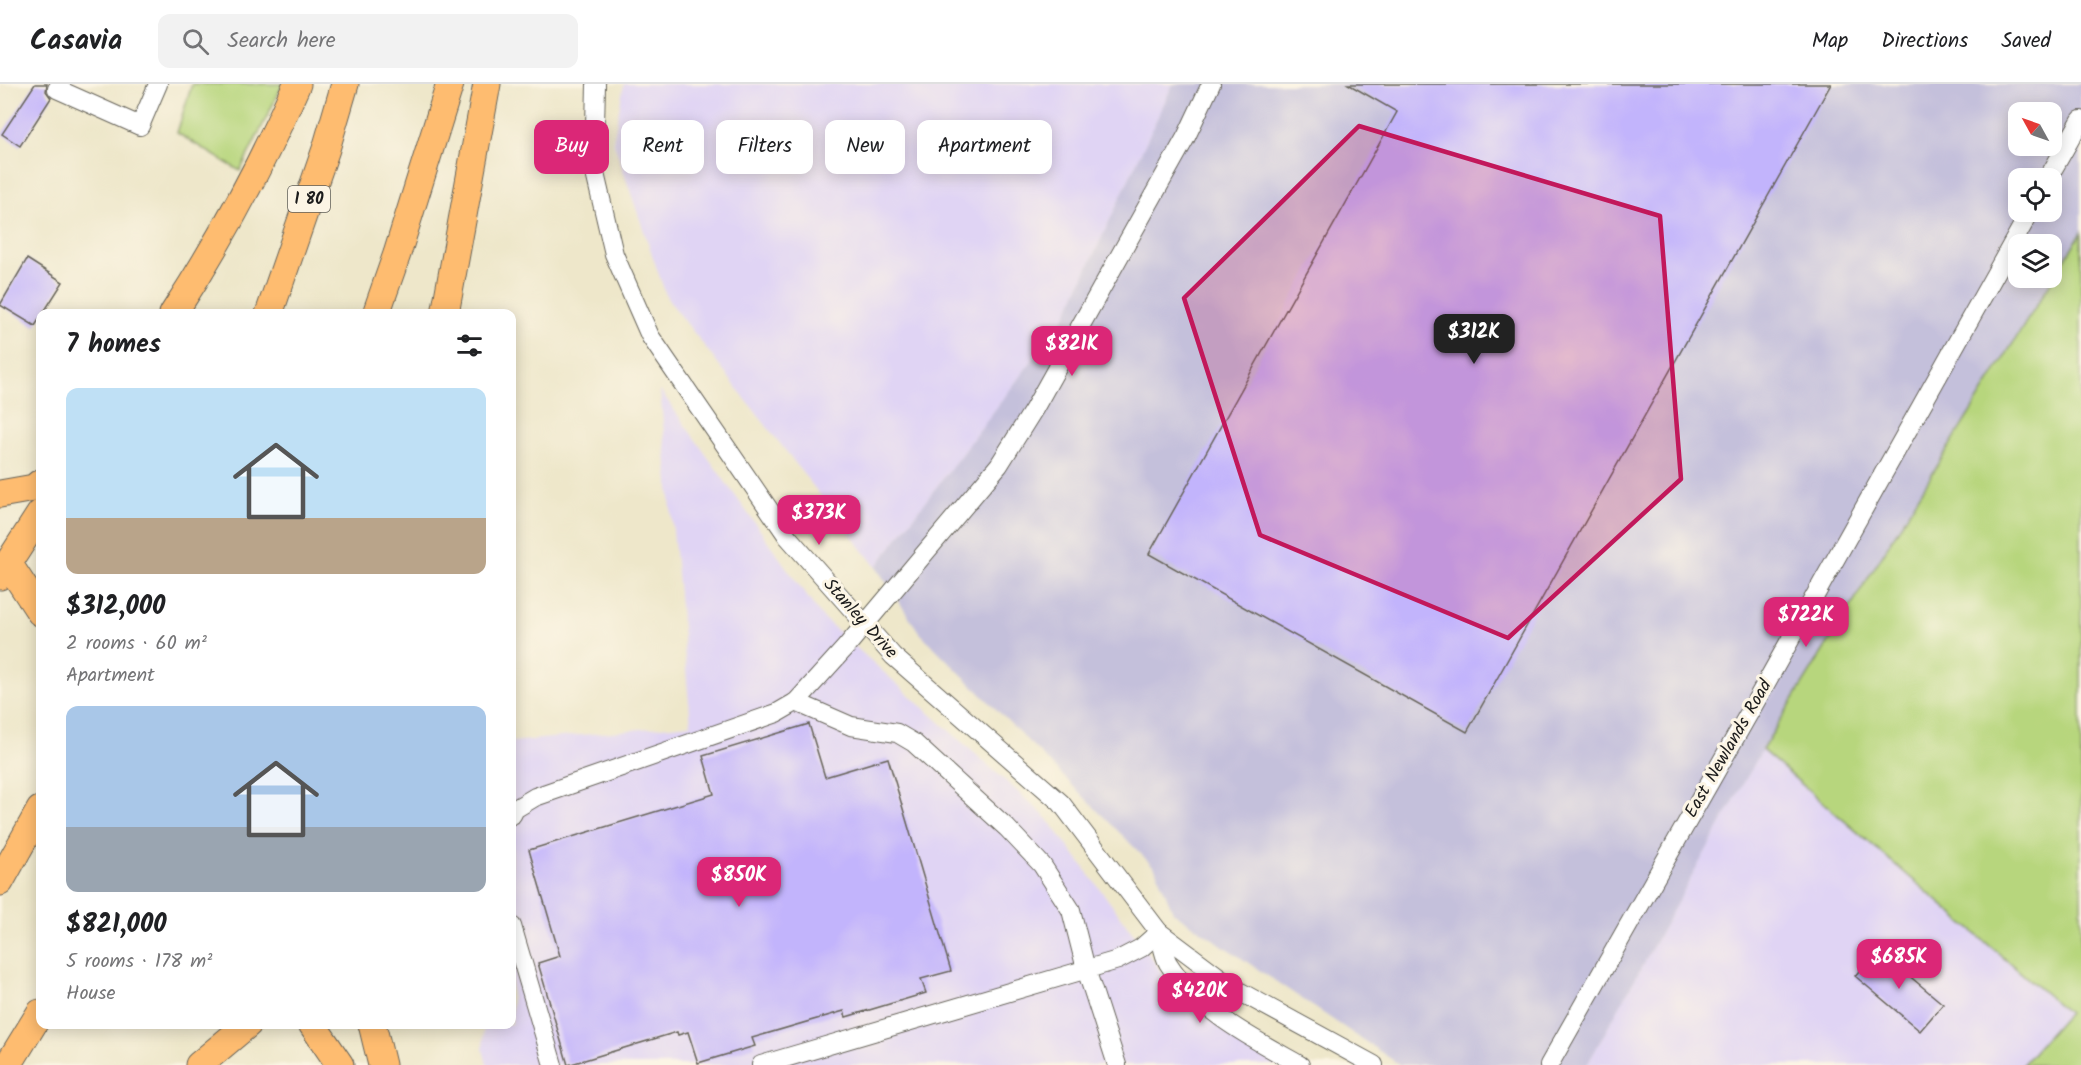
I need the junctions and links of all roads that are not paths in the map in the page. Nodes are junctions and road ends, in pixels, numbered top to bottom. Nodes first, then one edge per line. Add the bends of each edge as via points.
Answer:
1 (158, 84) edge
2 (297, 84) edge
3 (345, 84) edge
4 (450, 84) edge
5 (487, 84) edge
6 (1211, 84) edge
7 (596, 86) edge
8 (57, 89) dead end
9 (2081, 120) edge
10 (2054, 168) edge
11 (234, 213) junction
12 (2024, 222) edge
13 (164, 309) edge
14 (175, 309) edge
15 (271, 309) edge
16 (378, 309) edge
17 (446, 309) edge
18 (36, 486) edge
19 (0, 494) edge
20 (36, 519) edge
21 (3, 564) edge
22 (36, 607) edge
23 (864, 625) junction
24 (796, 702) junction
25 (516, 808) edge
26 (36, 817) edge
27 (0, 882) edge
28 (1159, 932) junction
29 (516, 940) edge
30 (1086, 969) junction
31 (36, 1020) edge
32 (242, 1029) edge
33 (309, 1029) edge
34 (315, 1029) edge
35 (373, 1029) edge
36 (1556, 1062) edge
37 (8, 1065) edge
38 (199, 1065) edge
39 (327, 1065) edge
40 (340, 1065) edge
41 (382, 1065) edge
42 (553, 1065) edge
43 (761, 1065) edge
44 (1117, 1065) edge
45 (1300, 1065) edge
46 (1374, 1065) edge

1 - 8 street via 140,126
2 - 11 highway
3 - 15 highway, I 80
4 - 16 highway
5 - 17 highway
6 - 23 street via 1180,148 1016,438 971,499
7 - 23 street, Stanley Drive via 594,169 614,254 650,336 788,537
9 - 10 street
11 - 13 highway
11 - 14 highway
12 - 36 street, East Newlands Road
18 - 19 highway
20 - 21 highway
21 - 22 highway
23 - 24 street
23 - 28 street, Stanley Drive via 920,681 1061,803
24 - 25 street via 777,713 535,797
24 - 30 street via 851,726 897,733 914,743 1007,828 1042,865 1071,910
26 - 27 highway
28 - 30 street via 1141,948 1118,960
28 - 45 street, Stanley Drive via 1167,961 1203,1003 1232,1026
28 - 46 street, Stanley Drive via 1235,989
29 - 42 street
30 - 43 street
30 - 44 street
31 - 37 highway
32 - 38 highway
33 - 39 highway
34 - 40 highway
35 - 41 highway

